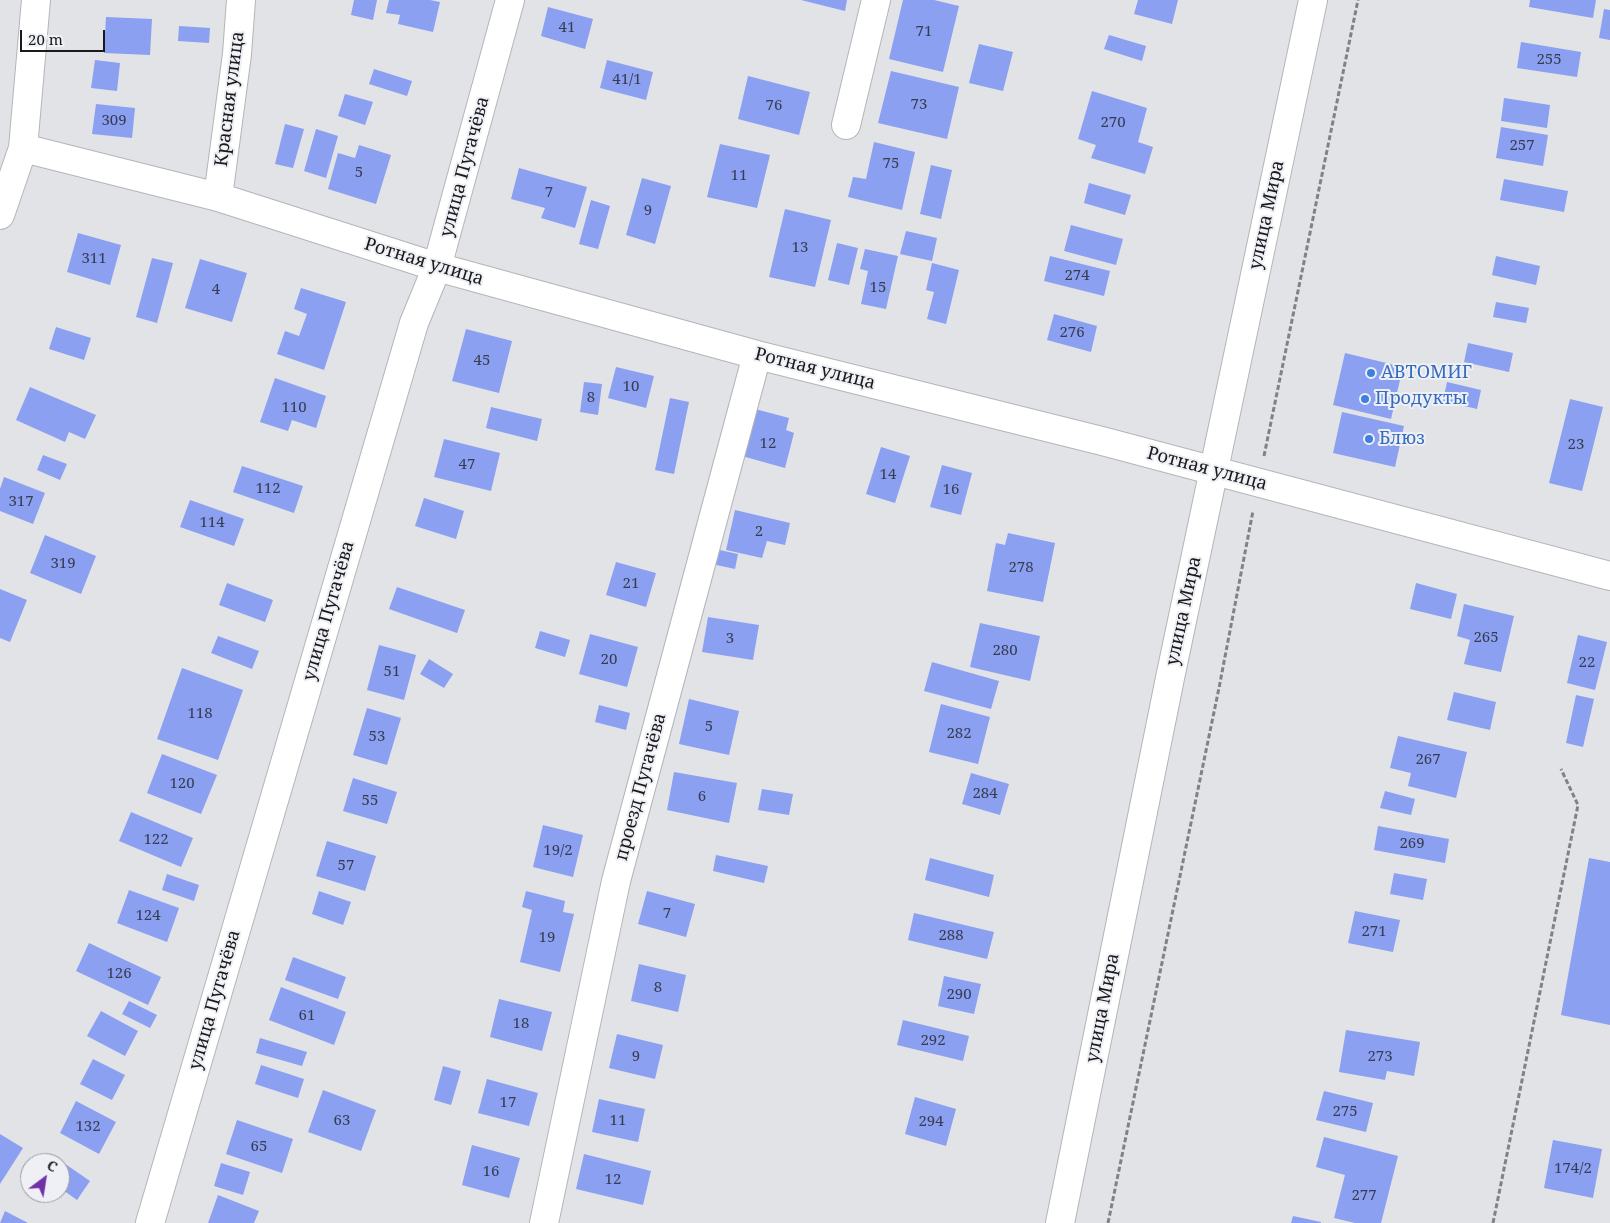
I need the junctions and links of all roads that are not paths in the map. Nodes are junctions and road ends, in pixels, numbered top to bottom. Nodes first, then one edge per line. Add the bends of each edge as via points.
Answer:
1 (36, 0) edge
2 (241, 0) edge
3 (510, 0) edge
4 (876, 0) edge
5 (1313, 0) edge
6 (846, 125) dead end
7 (23, 148) junction
8 (218, 197) junction
9 (0, 215) edge
10 (437, 268) junction
11 (756, 355) junction
12 (1214, 470) junction
13 (1610, 576) edge
14 (150, 1223) edge
15 (544, 1223) edge
16 (1060, 1223) edge

1 - 7 street
2 - 8 street, Красная улица
3 - 10 street, улица Пугачёва
4 - 6 street
5 - 12 street, улица Мира
7 - 8 street, Ротная улица
7 - 9 street
8 - 10 street, Ротная улица
10 - 11 street, Ротная улица
10 - 14 street, улица Пугачёва via 414,323
11 - 12 street, Ротная улица
11 - 15 street, проезд Пугачёва via 616,881
12 - 13 street, Ротная улица
12 - 16 street, улица Мира

